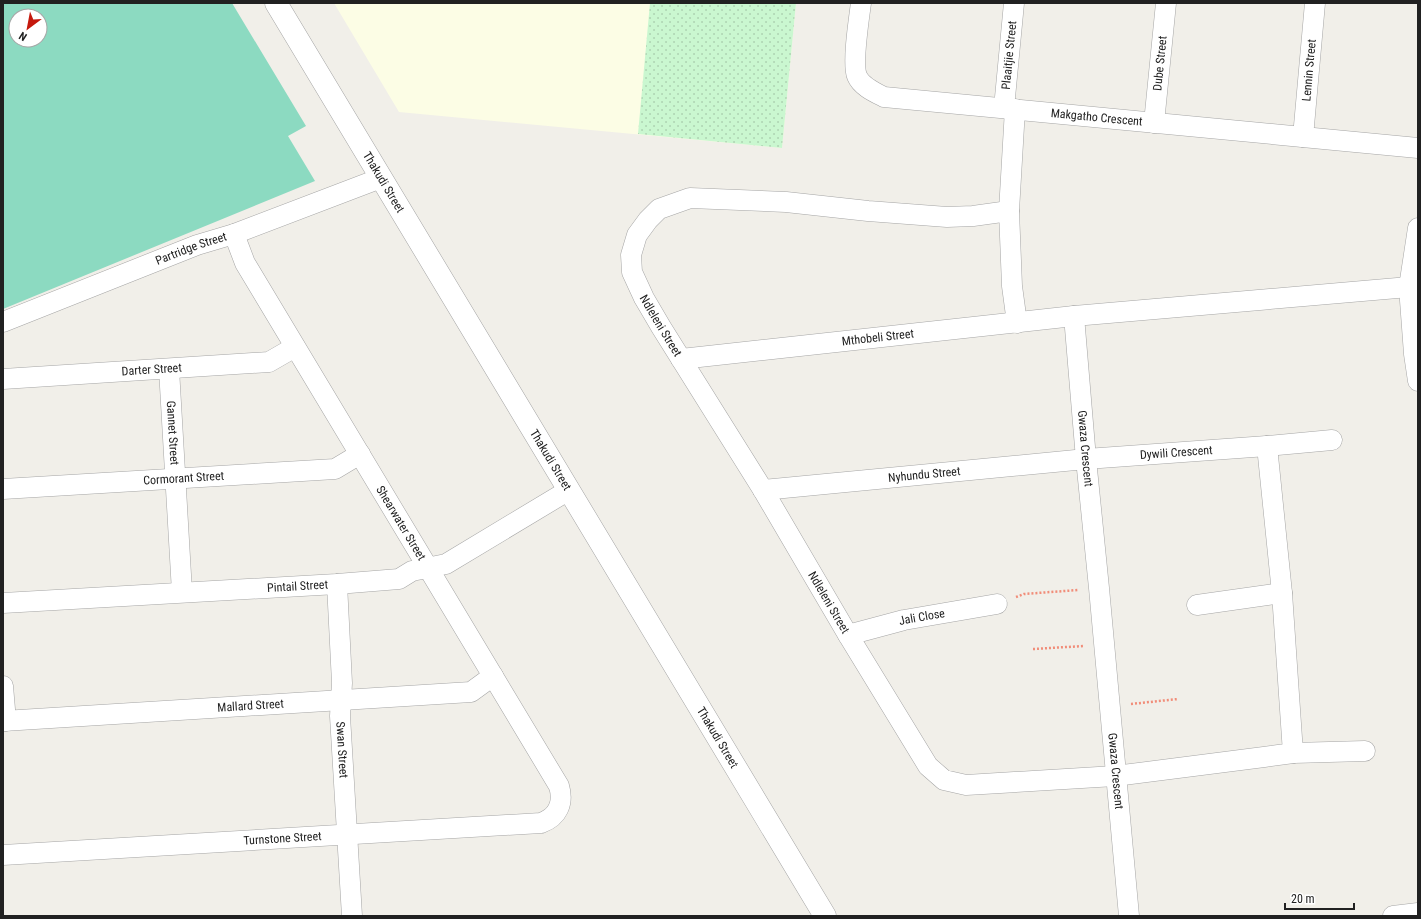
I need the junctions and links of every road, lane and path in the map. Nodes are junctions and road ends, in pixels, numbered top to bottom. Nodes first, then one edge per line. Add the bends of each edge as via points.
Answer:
1 (276, 3) edge
2 (861, 3) edge
3 (1014, 3) edge
4 (1166, 3) edge
5 (1315, 3) edge
6 (1009, 109) junction
7 (1154, 123) junction
8 (1303, 137) junction
9 (1418, 148) edge
10 (381, 178) junction
11 (1009, 211) junction
12 (1418, 228) edge
13 (234, 234) junction
14 (1409, 286) junction
15 (1074, 316) junction
16 (3, 322) edge
17 (1017, 323) junction
18 (295, 347) junction
19 (681, 359) junction
20 (169, 369) junction
21 (3, 379) edge
22 (1418, 381) edge
23 (1332, 440) dead end
24 (1267, 446) junction
25 (360, 454) junction
26 (1086, 459) junction
27 (175, 478) junction
28 (3, 489) edge
29 (569, 490) junction
30 (763, 490) junction
31 (428, 568) junction
32 (337, 584) junction
33 (1099, 588) junction
34 (182, 592) junction
35 (1282, 593) junction
36 (3, 603) edge
37 (997, 604) joint
38 (1197, 605) dead end
39 (848, 635) junction
40 (1104, 646) junction
41 (1033, 649) dead end
42 (493, 676) junction
43 (3, 686) edge
44 (1178, 699) dead end
45 (341, 700) junction
46 (1109, 700) junction
47 (4, 721) edge
48 (1365, 751) dead end
49 (1293, 752) junction
50 (1115, 776) junction
51 (557, 812) joint
52 (347, 834) junction
53 (3, 855) edge
54 (1418, 914) edge
55 (352, 916) edge
56 (825, 916) edge
57 (1128, 916) edge
58 (1393, 916) edge

1 - 10 street, Thakudi Street
2 - 6 street, Makgatho Crescent via 855,64 857,76 874,92 884,97
3 - 6 street, Plaaitjie Street
4 - 7 street, Dube Street
5 - 8 street, Lennin Street
6 - 7 street, Makgatho Crescent
6 - 11 street, Plaaitjie Street
7 - 8 street, Makgatho Crescent
8 - 9 street, Makgatho Crescent
10 - 13 street, Partridge Street
10 - 29 street, Thakudi Street
11 - 17 street, Plaaitjie Street via 1012,286
11 - 19 street, Ndleleni Street via 947,218 786,202 690,198 659,209 638,235 631,255 632,272
12 - 14 street
13 - 16 street, Partridge Street via 197,245
13 - 18 street, Shearwater Street via 245,263
14 - 15 street
14 - 22 street
15 - 17 street, Mthobeli Street
15 - 26 street, Gwaza Crescent
17 - 19 street, Mthobeli Street
18 - 20 street, Darter Street via 269,362
18 - 25 street, Shearwater Street
19 - 30 street, Ndleleni Street
20 - 21 street, Darter Street
20 - 27 street, Gannet Street
23 - 24 street, Dywili Crescent
24 - 26 street, Dywili Crescent
24 - 35 street
25 - 27 street, Cormorant Street via 335,468
25 - 31 street, Shearwater Street
26 - 30 street, Nyhundu Street
26 - 33 street, Gwaza Crescent
27 - 28 street, Cormorant Street
27 - 34 street, Gannet Street
29 - 31 street, Pintail Street via 446,564
29 - 56 street, Thakudi Street
30 - 39 street, Ndleleni Street
31 - 32 street, Pintail Street via 412,571 399,579
31 - 42 street, Shearwater Street
32 - 34 street, Pintail Street
32 - 45 street, Swan Street
33 - 37 path via 1024,594
33 - 40 street, Gwaza Crescent
34 - 36 street, Pintail Street
35 - 38 street
35 - 49 street
37 - 39 street, Jali Close via 904,620
39 - 50 street, Ndleleni Street via 928,766 944,780 966,785
40 - 41 path
40 - 46 street, Gwaza Crescent
42 - 45 street, Mallard Street via 471,692
42 - 51 street, Shearwater Street via 559,786 561,804
43 - 47 street
44 - 46 path via 1126,704 1125,699
45 - 47 street, Mallard Street
45 - 52 street, Swan Street
46 - 50 street, Gwaza Crescent
48 - 49 street
49 - 50 street
50 - 57 street, Gwaza Crescent
51 - 52 street, Turnstone Street via 541,823
52 - 53 street, Turnstone Street
52 - 55 street, Swan Street
54 - 58 street

